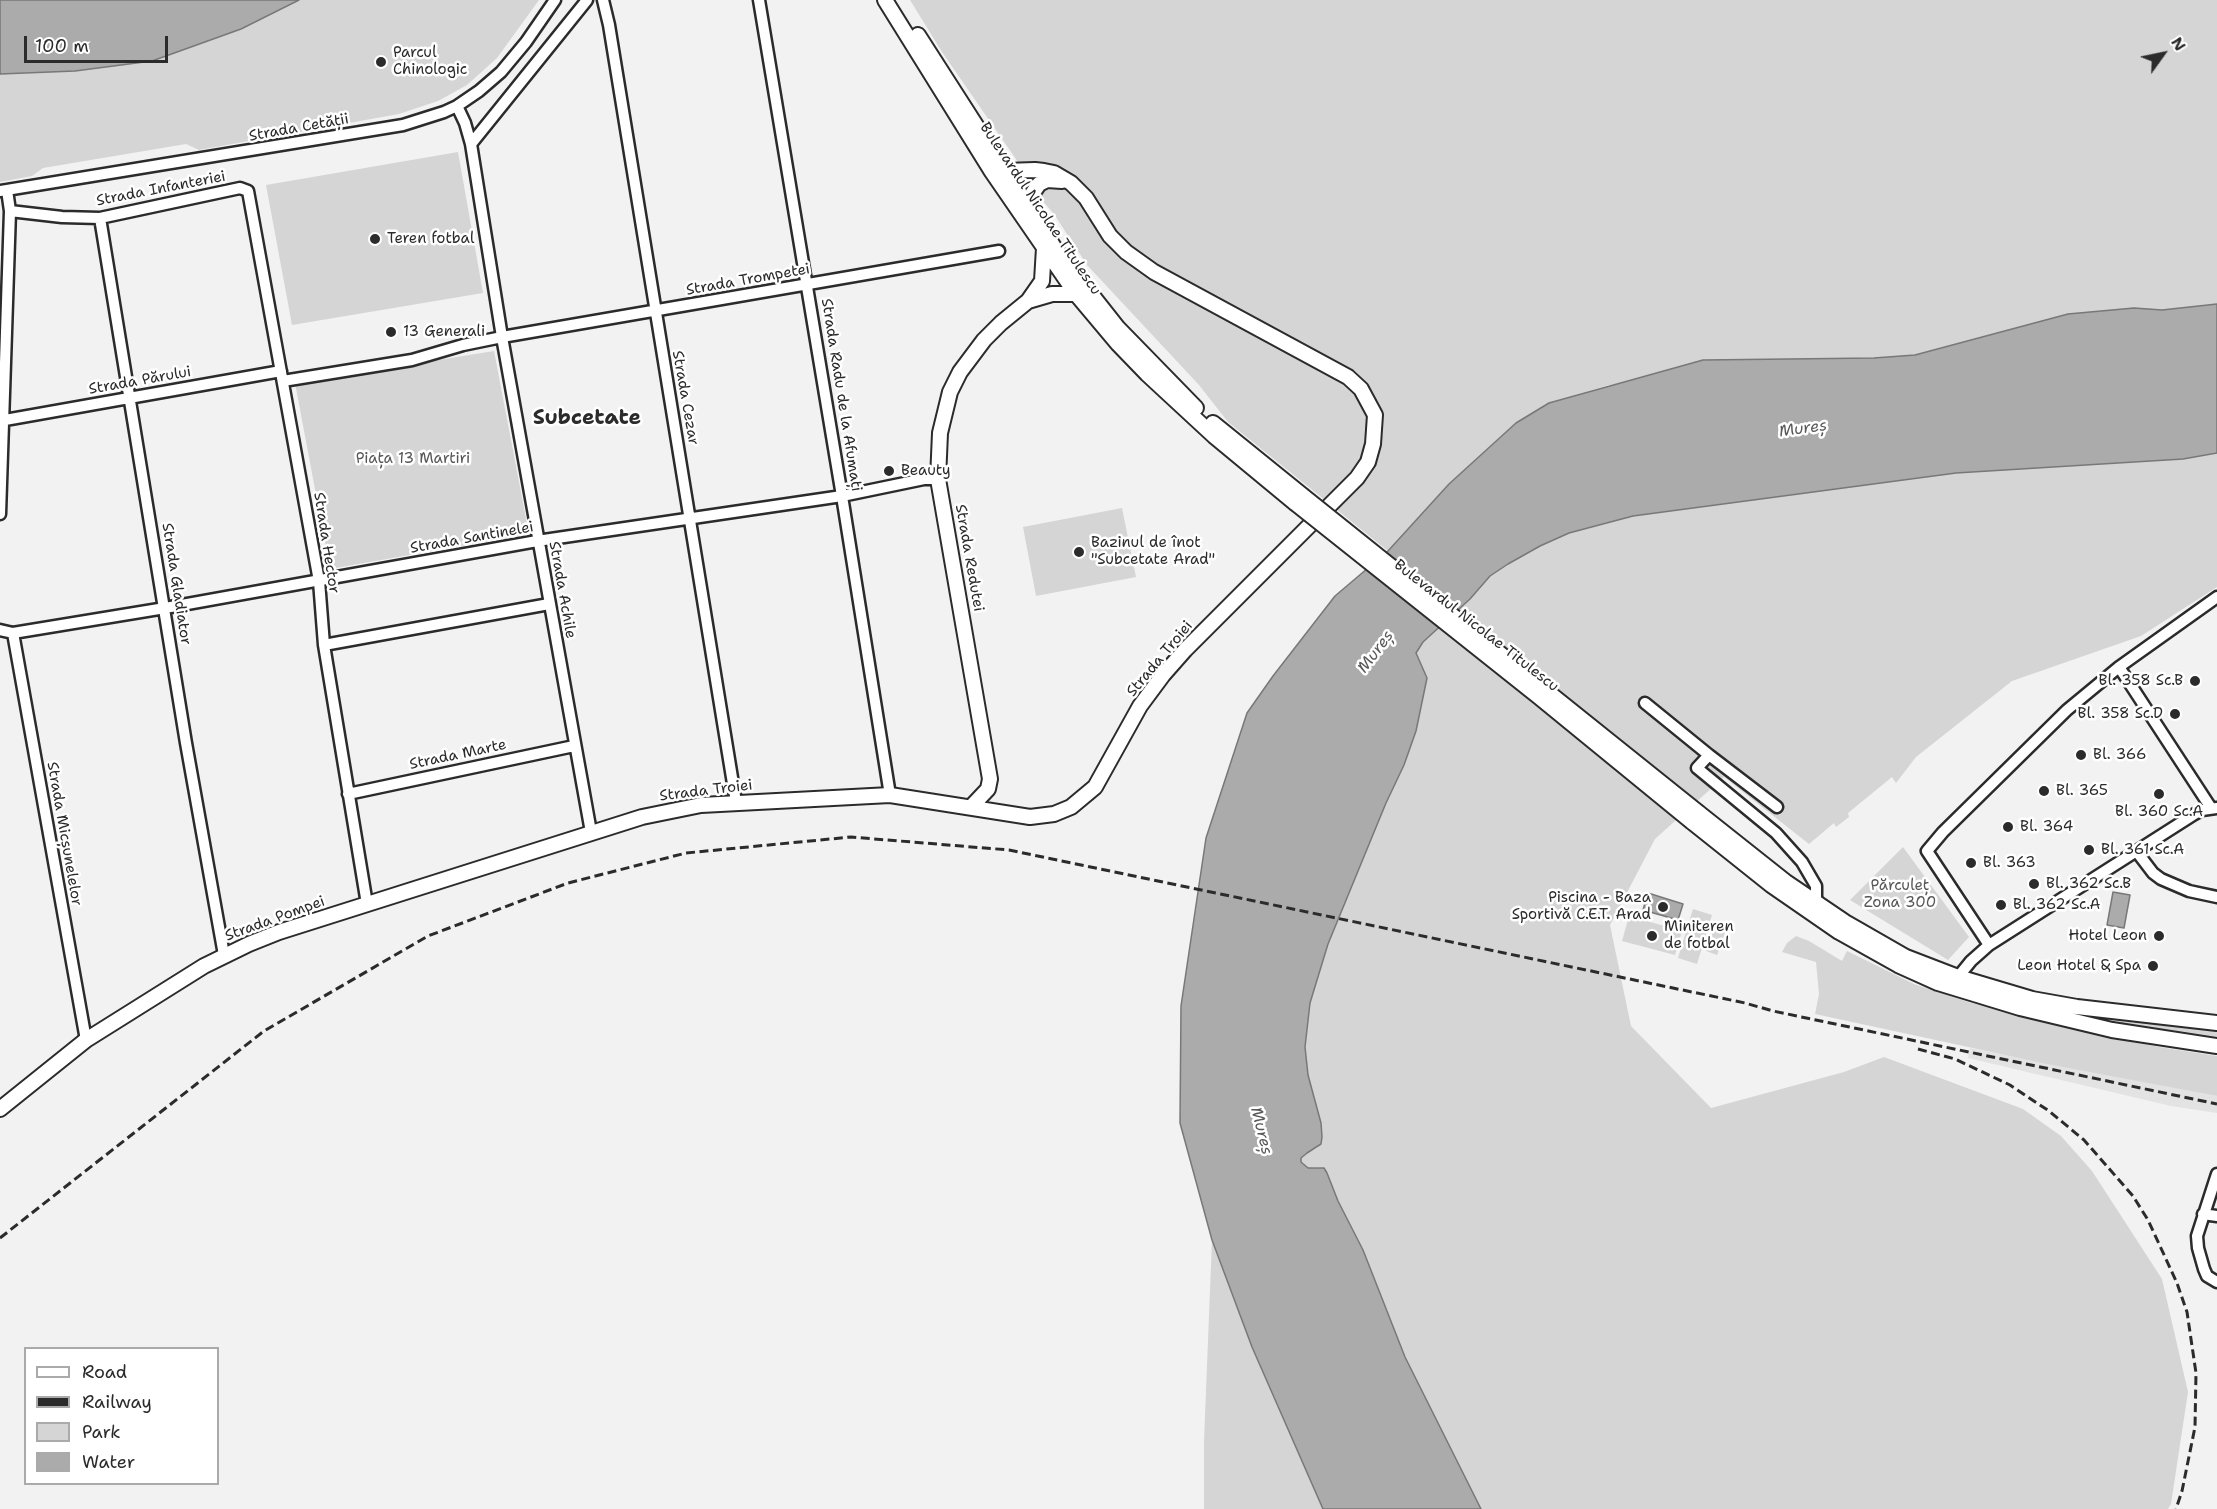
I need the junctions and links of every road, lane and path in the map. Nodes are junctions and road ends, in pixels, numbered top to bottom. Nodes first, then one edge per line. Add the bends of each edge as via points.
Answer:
1 (555, 0) edge
2 (587, 0) edge
3 (603, 0) edge
4 (759, 0) edge
5 (885, 0) edge
6 (896, 0) edge
7 (457, 106) junction
8 (471, 144) junction
9 (1005, 171) junction
10 (1071, 183) junction
11 (246, 188) joint
12 (3, 190) edge
13 (10, 211) junction
14 (1031, 213) junction
15 (100, 218) junction
16 (1044, 248) junction
17 (999, 251) dead end
18 (807, 285) junction
19 (1076, 294) junction
20 (1028, 302) junction
21 (655, 311) junction
22 (502, 337) junction
23 (282, 376) junction
24 (130, 398) junction
25 (4, 420) junction
26 (938, 479) junction
27 (842, 496) junction
28 (1299, 499) junction
29 (0, 514) edge
30 (690, 518) junction
31 (537, 541) junction
32 (319, 581) junction
33 (2217, 597) edge
34 (549, 604) junction
35 (165, 608) junction
36 (0, 630) edge
37 (13, 633) junction
38 (324, 645) junction
39 (2119, 667) junction
40 (1645, 703) dead end
41 (574, 746) junction
42 (1709, 755) junction
43 (348, 794) junction
44 (890, 795) junction
45 (736, 802) junction
46 (971, 807) junction
47 (1777, 807) dead end
48 (2214, 808) edge
49 (1695, 817) junction
50 (591, 832) junction
51 (529, 852) joint
52 (2137, 852) junction
53 (2217, 897) edge
54 (1816, 902) junction
55 (367, 904) junction
56 (1989, 945) junction
57 (224, 955) junction
58 (1958, 977) junction
59 (2217, 1023) edge
60 (86, 1040) junction
61 (2217, 1046) edge
62 (0, 1109) edge
63 (2217, 1174) edge
64 (2203, 1214) junction
65 (2217, 1216) edge
66 (2217, 1282) edge

1 - 7 street, Strada Cetății via 501,72
2 - 8 street
3 - 21 street, Strada Cezar
4 - 18 street, Strada Radu de la Afumați
5 - 16 main road, Bulevardul Nicolae Titulescu
6 - 9 main road, Bulevardul Nicolae Titulescu
7 - 8 street, Strada Achile
7 - 12 street, Strada Cetății via 403,125
8 - 22 street, Strada Achile
9 - 10 main road via 1054,173
9 - 14 main road, Bulevardul Nicolae Titulescu
10 - 14 main road via 1039,183 1032,194
10 - 46 main road, Strada Troiei via 1086,198 1110,236 1143,265 1348,377 1361,389 1375,415 1373,444 1368,462 1343,494 1163,675 1140,706 1095,787 1071,807 1054,814 1017,816
11 - 15 street, Strada Infanteriei
11 - 23 street, Strada Hector
12 - 13 street
13 - 15 street, Strada Infanteriei
13 - 25 street
14 - 28 main road, Bulevardul Nicolae Titulescu via 1085,287 1149,362
15 - 24 street, Strada Gladiator
16 - 19 main road, Bulevardul Nicolae Titulescu
16 - 20 main road via 1042,281
17 - 18 street, Strada Trompetei
18 - 21 street, Strada Trompetei
18 - 27 street, Strada Radu de la Afumați
19 - 20 main road via 1052,294
19 - 28 main road, Bulevardul Nicolae Titulescu via 1147,375 1214,436
20 - 26 main road, Strada Redutei via 995,328 960,372 950,392 940,433
21 - 22 street, Strada Trompetei
21 - 30 street, Strada Cezar
22 - 23 street via 412,360
22 - 31 street, Strada Achile
23 - 24 street, Strada Părului
23 - 32 street, Strada Hector
24 - 25 street, Strada Părului
24 - 35 street, Strada Gladiator
25 - 29 street
26 - 27 street, Strada Santinelei
26 - 46 main road, Strada Redutei via 990,779 988,789
27 - 30 street, Strada Santinelei
27 - 44 street, Strada Radu de la Afumați
28 - 49 main road, Bulevardul Nicolae Titulescu, bridge
30 - 31 street, Strada Santinelei
30 - 45 street, Strada Cezar
31 - 32 street, Strada Santinelei
31 - 34 street, Strada Achile
32 - 35 street, Strada Santinelei
32 - 38 street, Strada Hector
33 - 39 street
34 - 38 street
34 - 41 street, Strada Achile
35 - 37 street, Strada Santinelei
35 - 57 street, Strada Gladiator
36 - 37 street
37 - 60 street, Strada Micșunelelor
38 - 43 street, Strada Hector
39 - 48 street
39 - 56 street via 2067,710 1927,851
40 - 42 street
41 - 43 street, Strada Marte
41 - 50 street, Strada Achile
42 - 47 street
42 - 54 street via 1697,768 1776,833 1802,862 1816,886
43 - 55 street, Strada Hector
44 - 45 main road, Strada Troiei
44 - 46 main road, Strada Troiei
45 - 50 main road, Strada Troiei via 667,811
48 - 52 street via 2193,815
49 - 54 main road, Bulevardul Nicolae Titulescu
49 - 61 main road, Bulevardul Nicolae Titulescu via 1771,885 1839,932 1898,965 2020,1008 2112,1030
50 - 51 main road, Strada Troiei
51 - 55 main road, Strada Pompei
52 - 53 street via 2161,879
52 - 56 street
54 - 58 main road, Bulevardul Nicolae Titulescu via 1906,957
55 - 57 main road, Strada Pompei via 279,932
56 - 58 street
57 - 60 main road, Strada Pompei
58 - 59 main road, Bulevardul Nicolae Titulescu via 2005,993 2061,1005
60 - 62 main road, Strada Pompei
63 - 64 street
64 - 65 street
64 - 66 street via 2198,1248 2207,1276

